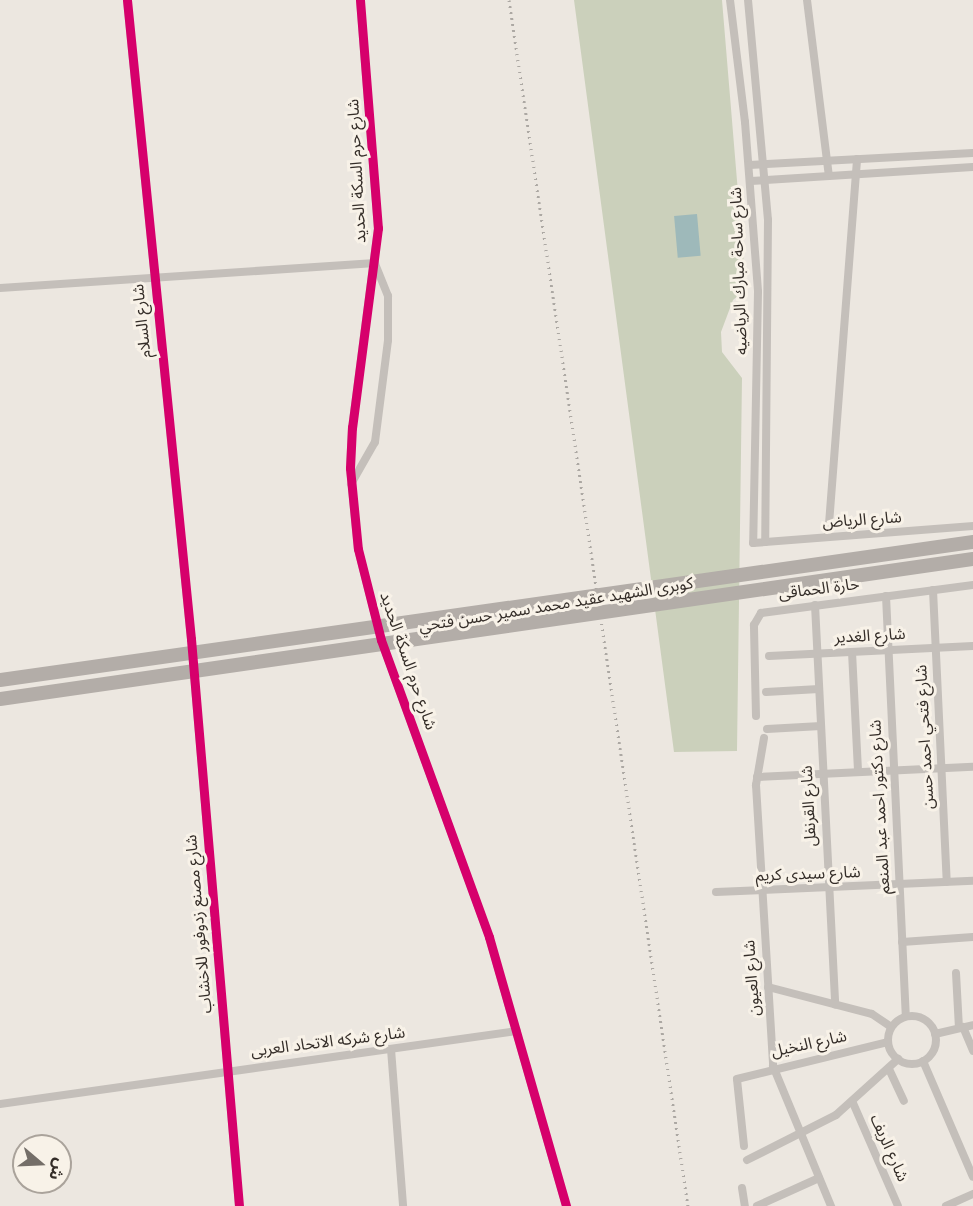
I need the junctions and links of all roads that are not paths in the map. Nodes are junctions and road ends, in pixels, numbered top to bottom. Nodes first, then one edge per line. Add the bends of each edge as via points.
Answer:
1 (128, 0) edge
2 (360, 0) edge
3 (729, 0) edge
4 (748, 0) edge
5 (807, 0) edge
6 (973, 153) edge
7 (857, 159) junction
8 (828, 161) junction
9 (765, 164) junction
10 (750, 165) junction
11 (973, 167) edge
12 (856, 175) junction
13 (829, 176) junction
14 (766, 180) junction
15 (751, 181) junction
16 (375, 263) junction
17 (153, 277) junction
18 (0, 288) edge
19 (351, 484) junction
20 (973, 526) edge
21 (828, 537) junction
22 (765, 542) junction
23 (973, 542) edge
24 (753, 543) joint
25 (973, 559) edge
26 (973, 585) edge
27 (933, 590) junction
28 (886, 596) junction
29 (815, 605) junction
30 (191, 639) joint
31 (973, 646) edge
32 (935, 648) junction
33 (888, 650) junction
34 (852, 652) junction
35 (818, 653) junction
36 (768, 656) dead end
37 (0, 680) edge
38 (819, 689) junction
39 (766, 692) dead end
40 (0, 699) edge
41 (756, 716) dead end
42 (820, 726) junction
43 (973, 767) edge
44 (942, 768) junction
45 (894, 771) junction
46 (858, 772) junction
47 (823, 774) junction
48 (757, 777) junction
49 (973, 881) edge
50 (947, 882) junction
51 (899, 885) junction
52 (828, 888) junction
53 (761, 890) junction
54 (716, 892) dead end
55 (973, 937) edge
56 (902, 942) junction
57 (956, 973) dead end
58 (768, 987) junction
59 (836, 1005) junction
60 (906, 1016) junction
61 (973, 1025) edge
62 (891, 1027) junction
63 (961, 1027) junction
64 (517, 1031) junction
65 (935, 1034) junction
66 (888, 1042) junction
67 (391, 1049) junction
68 (973, 1051) edge
69 (898, 1059) junction
70 (923, 1061) junction
71 (772, 1066) junction
72 (889, 1069) junction
73 (226, 1070) junction
74 (904, 1101) dead end
75 (853, 1102) junction
76 (0, 1104) edge
77 (801, 1136) junction
78 (744, 1146) dead end
79 (747, 1160) dead end
80 (973, 1177) edge
81 (819, 1178) junction
82 (742, 1188) dead end
83 (973, 1194) edge
84 (239, 1206) edge
85 (403, 1206) edge
86 (566, 1206) edge
87 (746, 1206) edge
88 (757, 1206) edge
89 (831, 1206) edge
90 (898, 1206) edge
91 (946, 1206) edge

1 - 17 street, شارع السلام
2 - 16 street, شارع حرم السكة الحديد via 378,228
3 - 10 street, شارع ساحة مبارك الرياضيه
4 - 9 street, شارع ساحة مبارك الرياضيه
5 - 8 street
6 - 7 street
7 - 8 street
7 - 12 street
8 - 9 street
8 - 13 street
9 - 10 street
9 - 14 street, شارع ساحة مبارك الرياضيه
10 - 15 street, شارع ساحة مبارك الرياضيه
11 - 12 street
12 - 13 street
12 - 21 street
13 - 14 street
14 - 15 street
14 - 22 street, شارع ساحة مبارك الرياضيه
15 - 24 street, شارع ساحة مبارك الرياضيه via 758,292
16 - 17 street
16 - 19 street, شارع حرم السكة الحديد via 357,376
16 - 19 street, شارع حرم السكة الحديد via 388,296 388,340 375,442
17 - 18 street
17 - 30 street, شارع السلام
19 - 64 street, شارع حرم السكة الحديد via 373,613 455,832
20 - 21 street, شارع الرياض
21 - 22 street, شارع الرياض
22 - 24 street, شارع الرياض
23 - 37 main road, كوبرى الشهيد عقيد محمد سمير حسن فتحي, bridge
25 - 40 main road, كوبرى الشهيد عقيد محمد سمير حسن فتحي, bridge
26 - 27 street, حارة الحماقى
27 - 28 street, حارة الحماقى
27 - 32 street, شارع فتحي احمد حسن
28 - 29 street, حارة الحماقى
28 - 33 street, شارع دكتور احمد عبد المنعم
29 - 35 street, شارع القرنفل
29 - 41 street, حارة الحماقى via 757,616
30 - 73 street, شارع مصنع زدوفور للاخشاب
31 - 32 street, شارع الغدير
32 - 33 street, شارع الغدير
32 - 44 street, شارع فتحي احمد حسن
33 - 34 street, شارع الغدير
33 - 45 street, شارع دكتور احمد عبد المنعم
34 - 35 street, شارع الغدير
34 - 46 street
35 - 36 street, شارع الغدير
35 - 38 street, شارع القرنفل
38 - 39 street
38 - 42 street, شارع القرنفل
42 - 47 street, شارع القرنفل
42 - 48 street, شارع العيون via 765,733
43 - 44 street
44 - 45 street
44 - 50 street, شارع فتحي احمد حسن
45 - 46 street
45 - 51 street, شارع دكتور احمد عبد المنعم
46 - 47 street
47 - 48 street
47 - 52 street, شارع القرنفل
48 - 53 street, شارع العيون
49 - 50 street, شارع سيدى كريم
50 - 51 street, شارع سيدى كريم
51 - 52 street, شارع سيدى كريم
51 - 56 street, شارع دكتور احمد عبد المنعم
52 - 53 street, شارع سيدى كريم
52 - 59 street, شارع القرنفل
53 - 54 street, شارع سيدى كريم
53 - 58 street, شارع العيون
55 - 56 street
56 - 60 street, شارع دكتور احمد عبد المنعم
57 - 63 street
58 - 59 street
58 - 71 street, شارع العيون
59 - 62 street via 872,1014
60 - 62 street
60 - 65 street via 924,1019
61 - 63 street
62 - 66 street
63 - 65 street
63 - 68 street
64 - 67 street, شارع شركه الاتحاد العربى
64 - 86 street, شارع حرم السكة الحديد
65 - 70 street via 934,1046
66 - 69 street
66 - 71 street, شارع النخيل
67 - 73 street, شارع شركه الاتحاد العربى
67 - 85 street
69 - 70 street
69 - 72 street
70 - 80 street
71 - 77 street, شارع العيون
71 - 78 street, شارع النخيل via 737,1079
72 - 74 street
72 - 75 street
73 - 76 street, شارع شركه الاتحاد العربى
73 - 84 street, شارع مصنع زدوفور للاخشاب
75 - 77 street
75 - 90 street, شارع الريف
77 - 79 street
77 - 81 street, شارع العيون
81 - 88 street
81 - 89 street, شارع العيون
82 - 87 street
83 - 91 street

